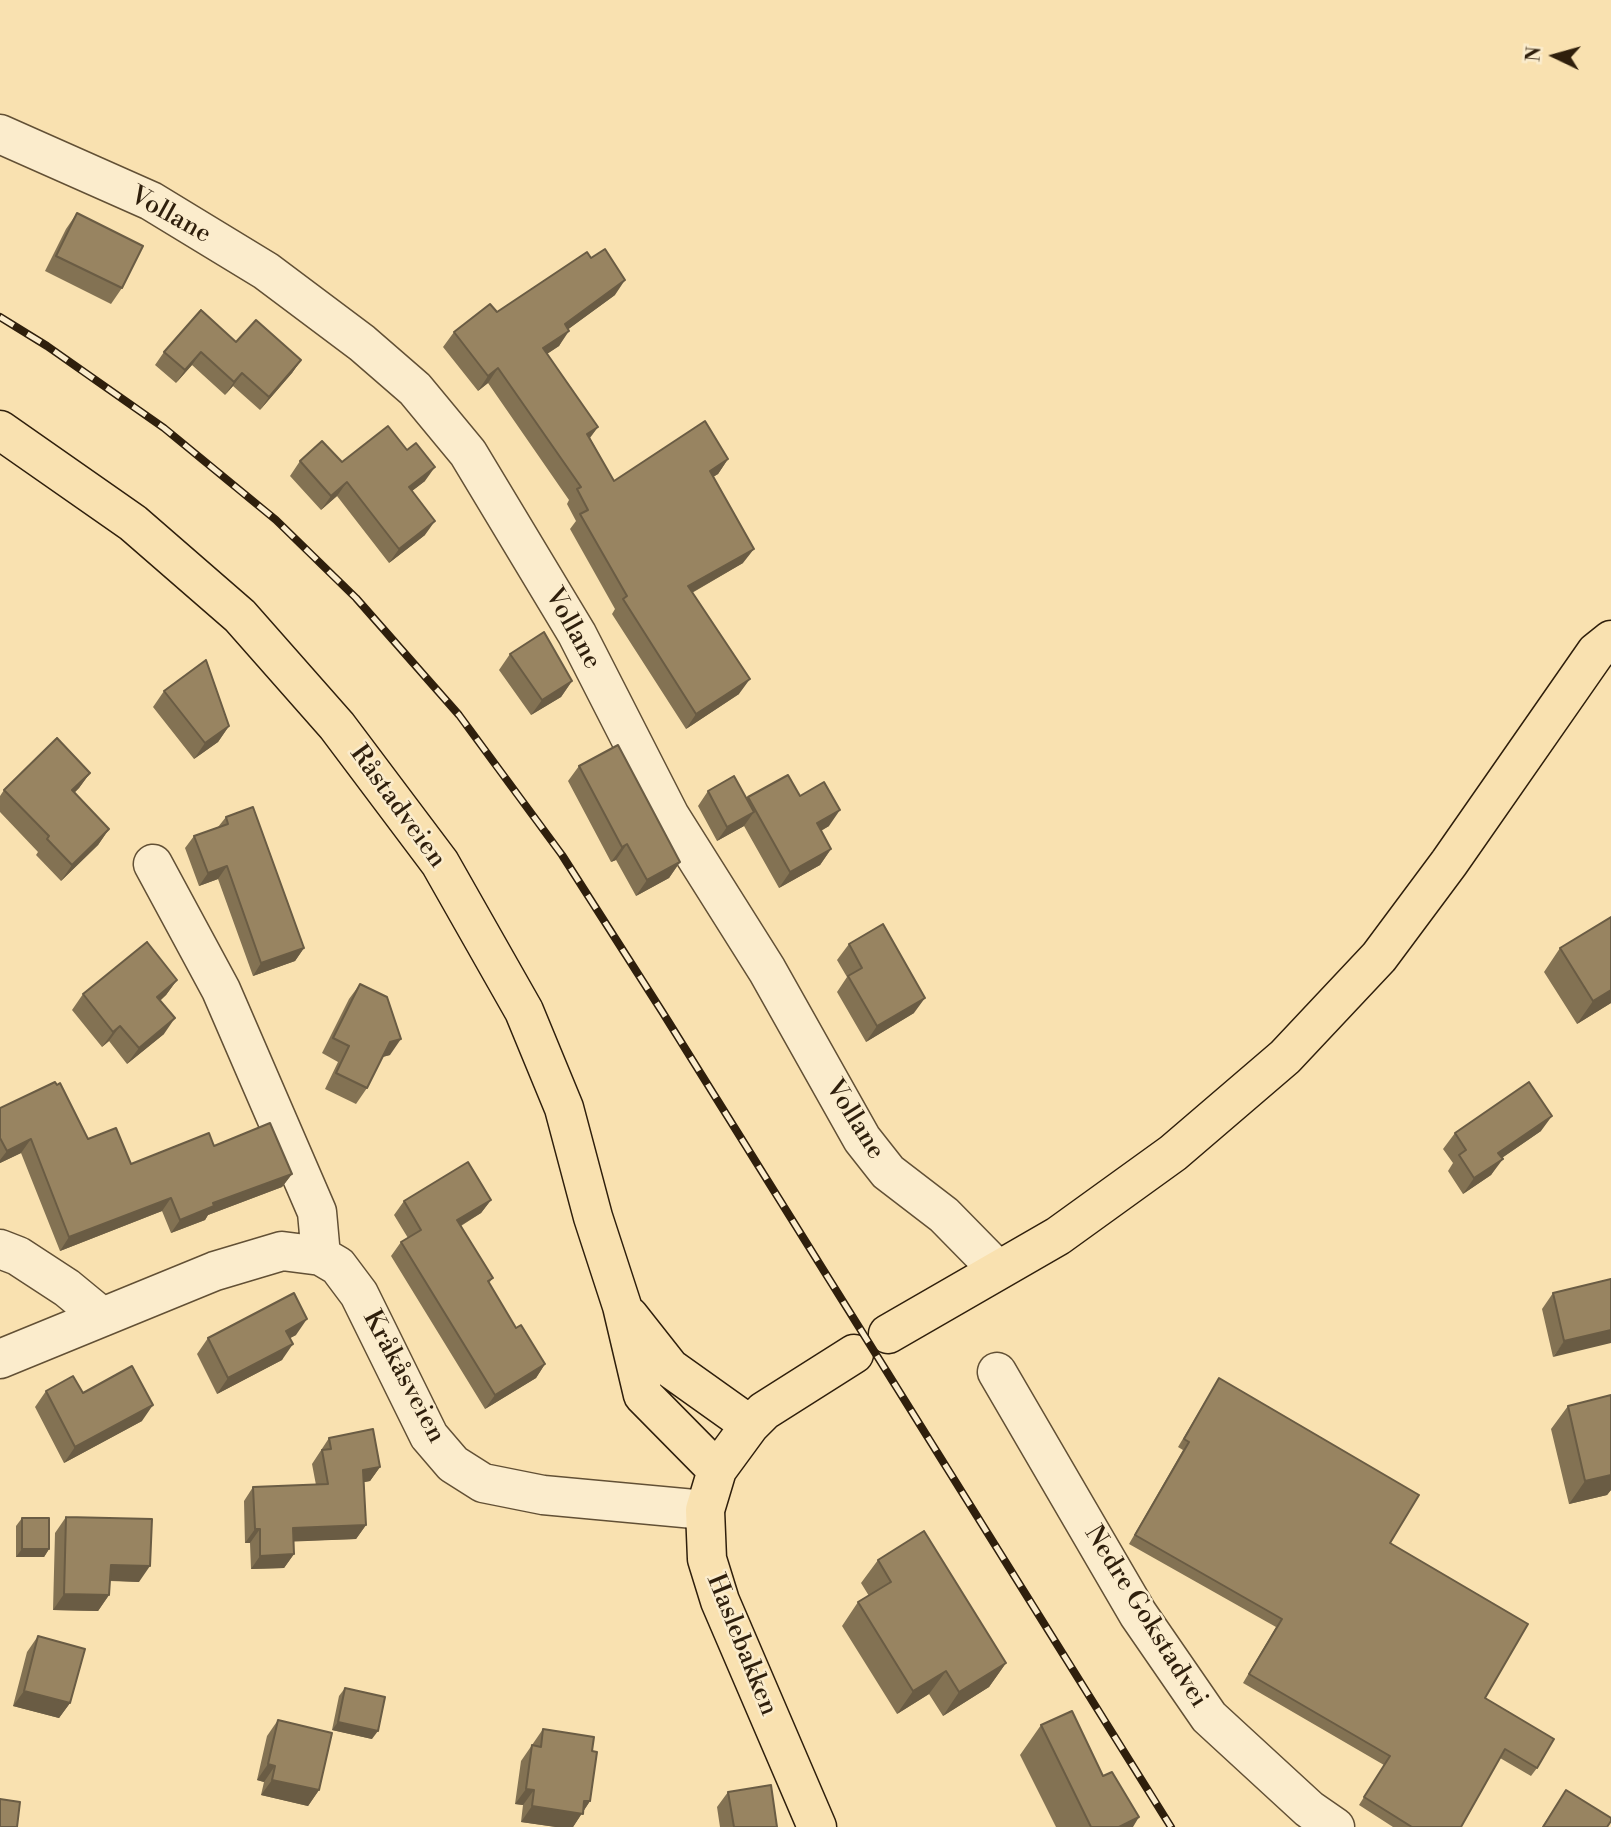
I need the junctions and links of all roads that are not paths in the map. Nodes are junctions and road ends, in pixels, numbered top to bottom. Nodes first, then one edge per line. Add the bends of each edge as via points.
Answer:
1 (0, 134) edge
2 (0, 430) edge
3 (1611, 640) edge
4 (153, 864) dead end
5 (0, 1249) edge
6 (321, 1256) junction
7 (998, 1270) junction
8 (622, 1306) junction
9 (101, 1316) junction
10 (888, 1334) dead end
11 (855, 1354) dead end
12 (0, 1359) edge
13 (997, 1372) dead end
14 (750, 1425) junction
15 (717, 1470) junction
16 (705, 1510) junction
17 (817, 1827) edge
18 (1335, 1827) edge

1 - 7 street, Vollane via 151,201 266,271 415,388 468,453 577,634 670,817 766,970 862,1139 888,1172 944,1214
2 - 8 main road, Råstadveien via 134,523 240,616 337,726 440,863 524,1011 564,1108
3 - 7 main road via 1597,652 1379,957 1285,1057 1172,1153 1058,1236
4 - 6 street via 221,990 317,1212
5 - 9 street via 19,1256
6 - 9 street via 282,1251 215,1271
6 - 16 street, Kråkåsveien via 338,1266 359,1294 429,1436 453,1464 483,1483 543,1495
7 - 10 main road
8 - 14 main road, Råstadveien via 670,1368
8 - 15 main road, Råstadveien via 643,1395
9 - 12 street
11 - 14 main road, Haslebakken
13 - 18 street, Nedre Gokstadvei via 1138,1614 1209,1717 1309,1809
14 - 15 main road, Haslebakken
15 - 16 main road, Haslebakken
16 - 17 main road, Haslebakken via 707,1559 720,1601

